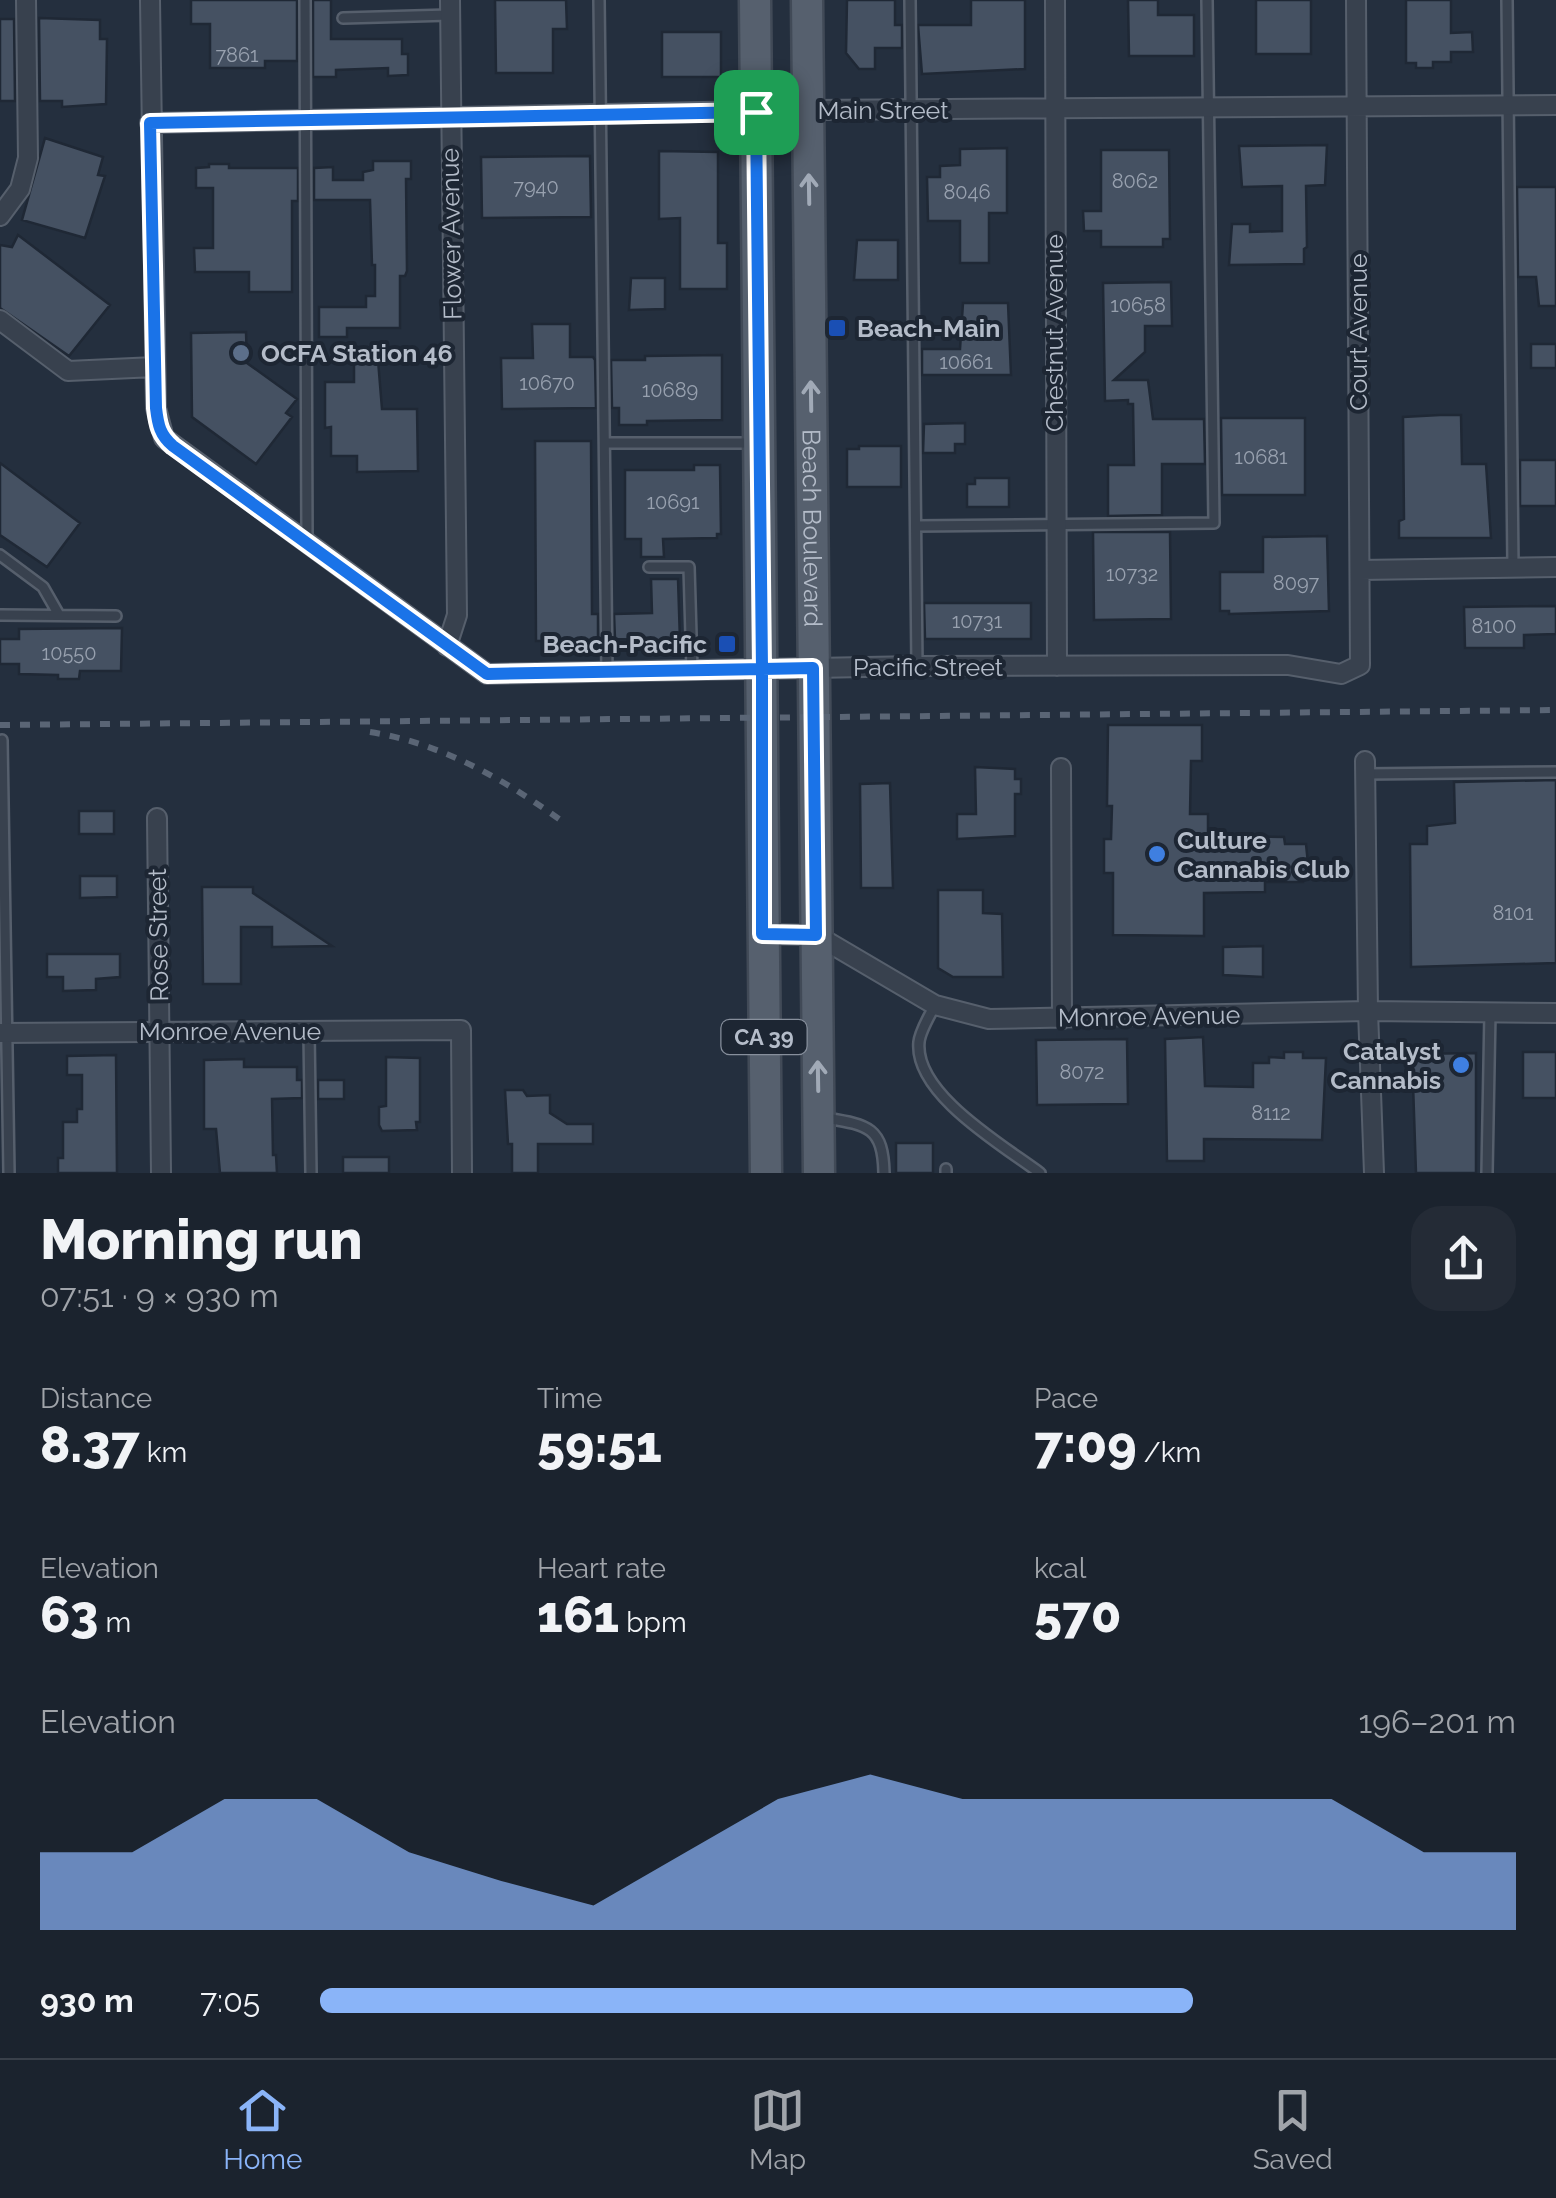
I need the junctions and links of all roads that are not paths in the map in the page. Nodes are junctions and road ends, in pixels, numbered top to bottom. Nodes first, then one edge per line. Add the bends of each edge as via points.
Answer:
1 (26, 0) edge
2 (150, 0) edge
3 (305, 0) edge
4 (598, 0) edge
5 (754, 0) edge
6 (807, 0) edge
7 (910, 0) edge
8 (1055, 0) edge
9 (1207, 0) edge
10 (1356, 0) edge
11 (1507, 0) edge
12 (450, 8) edge
13 (343, 18) dead end
14 (1357, 106) junction
15 (1508, 106) junction
16 (1556, 106) edge
17 (1208, 108) junction
18 (808, 110) junction
19 (912, 110) junction
20 (1055, 110) junction
21 (756, 112) junction
22 (600, 114) junction
23 (450, 118) junction
24 (306, 120) junction
25 (150, 123) junction
26 (0, 216) edge
27 (0, 320) edge
28 (155, 367) junction
29 (604, 443) junction
30 (760, 443) junction
31 (1054, 525) junction
32 (916, 526) junction
33 (307, 544) junction
34 (0, 555) edge
35 (648, 567) dead end
36 (1513, 567) junction
37 (1556, 567) edge
38 (1360, 570) junction
39 (0, 615) edge
40 (59, 615) junction
41 (116, 616) dead end
42 (447, 646) junction
43 (1360, 665) joint
44 (917, 666) junction
45 (1057, 666) junction
46 (813, 668) junction
47 (762, 669) junction
48 (692, 670) junction
49 (607, 672) junction
50 (2, 740) edge
51 (1365, 767) joint
52 (1061, 768) dead end
53 (1556, 772) edge
54 (157, 818) dead end
55 (762, 934) junction
56 (816, 935) junction
57 (935, 1005) junction
58 (1368, 1011) junction
59 (1490, 1012) junction
60 (1556, 1013) edge
61 (1062, 1019) junction
62 (309, 1031) junction
63 (3, 1032) edge
64 (160, 1032) junction
65 (818, 1117) junction
66 (9, 1173) edge
67 (161, 1173) edge
68 (311, 1173) edge
69 (462, 1173) edge
70 (766, 1173) edge
71 (818, 1173) edge
72 (884, 1173) edge
73 (1040, 1173) edge
74 (1374, 1173) edge
75 (1487, 1173) edge

1 - 26 street via 28,158 20,189
2 - 25 street
3 - 24 lane
4 - 22 lane
5 - 21 main road, Beach Boulevard / CA 39
6 - 18 main road, Beach Boulevard / CA 39
7 - 19 lane
8 - 20 street, Chestnut Avenue
9 - 17 lane
10 - 14 street, Court Avenue
11 - 15 lane
12 - 13 lane
12 - 23 street, Flower Avenue
14 - 15 street, Main Street
14 - 17 street, Main Street
14 - 38 street, Court Avenue
15 - 16 street, Main Street
15 - 36 lane
17 - 20 street, Main Street
17 - 31 lane via 1214,523
18 - 19 street, Main Street
18 - 21 street, Main Street
46 -> 18 main road, Beach Boulevard / CA 39
19 - 20 street, Main Street
19 - 32 lane
20 - 31 street, Chestnut Avenue
21 - 22 street, Main Street
21 - 30 main road, Beach Boulevard / CA 39
22 - 23 street, Main Street
22 - 29 lane
23 - 24 street, Main Street
23 - 42 street, Flower Avenue via 457,615
24 - 25 street, Main Street
24 - 33 lane
25 - 28 street
27 - 28 street via 68,370
28 - 33 street, Pacific Street via 164,438
29 - 30 lane
29 - 49 lane
30 - 47 main road, Beach Boulevard / CA 39
31 - 32 lane
31 - 45 street, Chestnut Avenue
32 - 44 lane
33 - 42 street, Pacific Street
34 - 40 lane via 44,587
35 - 48 lane via 689,567
36 - 37 street
36 - 38 street
38 - 43 street, Court Avenue
39 - 40 lane
40 - 41 lane
42 - 49 street, Pacific Street via 487,674
43 - 45 street, Pacific Street via 1341,674 1288,665
44 - 45 street, Pacific Street
44 - 46 street, Pacific Street
46 - 47 street, Pacific Street
46 - 56 main road, Beach Boulevard / CA 39
47 - 48 street, Pacific Street
47 - 55 main road, Beach Boulevard / CA 39
48 - 49 street, Pacific Street
50 - 63 lane
51 - 53 lane
51 - 58 street
52 - 61 street
54 - 64 street, Rose Street
55 - 56 street, Monroe Avenue
55 - 70 main road, Beach Boulevard / CA 39
56 - 57 street, Monroe Avenue
65 -> 56 main road, Beach Boulevard / CA 39
57 - 61 street, Monroe Avenue via 989,1019
57 - 73 lane via 919,1042 924,1068 944,1100
58 - 59 street, Monroe Avenue
58 - 61 street, Monroe Avenue
58 - 74 street
59 - 60 street, Monroe Avenue
59 - 75 lane
62 - 64 street, Monroe Avenue
62 - 68 lane
62 - 69 street, Monroe Avenue via 460,1030
63 - 64 street, Monroe Avenue
63 - 66 lane
64 - 67 street, Rose Street
65 - 71 main road, Beach Boulevard / CA 39
65 - 72 lane via 855,1123 879,1137

